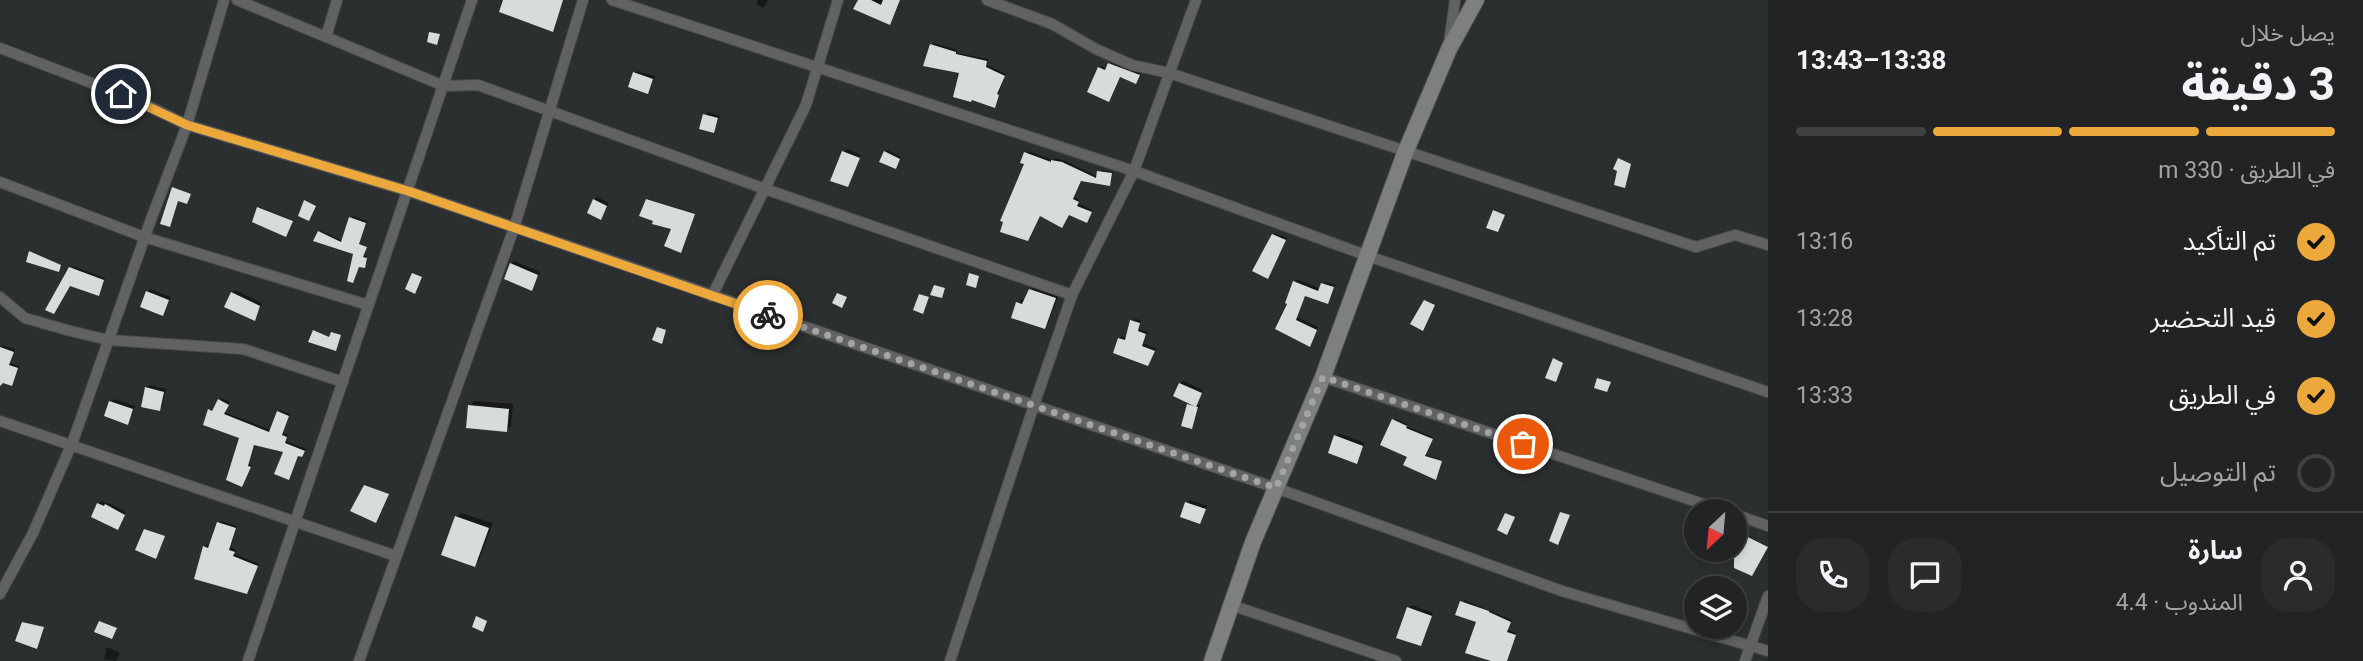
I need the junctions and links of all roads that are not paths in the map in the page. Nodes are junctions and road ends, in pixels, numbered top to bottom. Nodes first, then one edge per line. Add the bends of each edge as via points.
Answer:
1 (224, 0) edge
2 (237, 0) edge
3 (337, 0) edge
4 (472, 0) edge
5 (583, 0) edge
6 (612, 0) edge
7 (838, 0) edge
8 (987, 0) edge
9 (1196, 0) edge
10 (1455, 0) edge
11 (1476, 0) edge
12 (326, 37) junction
13 (0, 48) edge
14 (1449, 49) junction
15 (817, 68) junction
16 (1169, 73) junction
17 (443, 86) junction
18 (549, 111) junction
19 (187, 125) junction
20 (1405, 153) junction
21 (1134, 171) junction
22 (0, 182) edge
23 (765, 189) junction
24 (408, 191) junction
25 (514, 228) junction
26 (144, 237) junction
27 (1768, 245) edge
28 (1367, 256) junction
29 (1072, 295) junction
30 (712, 296) junction
31 (0, 297) edge
32 (368, 305) junction
33 (108, 340) junction
34 (1323, 377) junction
35 (343, 382) junction
36 (1768, 392) edge
37 (1034, 405) junction
38 (0, 421) edge
39 (71, 445) junction
40 (1276, 488) junction
41 (1688, 499) edge
42 (1747, 519) edge
43 (295, 522) junction
44 (1768, 526) edge
45 (396, 556) junction
46 (0, 594) edge
47 (1768, 596) edge
48 (1231, 606) junction
49 (1750, 646) junction
50 (1768, 651) edge
51 (248, 661) edge
52 (359, 661) edge
53 (950, 661) edge
54 (1212, 661) edge
55 (1396, 661) edge
56 (1745, 661) edge

1 - 19 street
2 - 12 street
3 - 12 street
4 - 17 street
5 - 18 street
6 - 15 street
7 - 15 street
8 - 16 street via 1052,24 1132,65
9 - 16 street
10 - 14 street
11 - 14 street
12 - 17 street
13 - 19 street via 136,100
14 - 20 street
15 - 21 street
15 - 23 street via 806,105
16 - 20 street
16 - 21 street
17 - 18 street via 478,85
17 - 24 street
18 - 23 street
18 - 25 street
19 - 24 street
19 - 26 street
20 - 27 street via 1696,247 1735,235
20 - 28 street
21 - 28 street
21 - 29 street
22 - 26 street
23 - 29 street
23 - 30 street
24 - 25 street
24 - 32 street
25 - 30 street
25 - 45 street
26 - 32 street
26 - 33 street
28 - 34 street
28 - 36 street
29 - 37 street
30 - 37 street
31 - 33 street via 25,318
32 - 35 street
33 - 35 street via 243,349
33 - 39 street
34 - 40 street
34 - 41 street
35 - 43 street
37 - 40 street
37 - 53 street
38 - 39 street
39 - 43 street
39 - 46 street via 33,533
40 - 48 street
40 - 49 street via 1562,591
42 - 44 street
43 - 45 street
43 - 51 street
45 - 52 street
47 - 49 street
48 - 54 street
48 - 55 street
49 - 50 street
49 - 56 street

